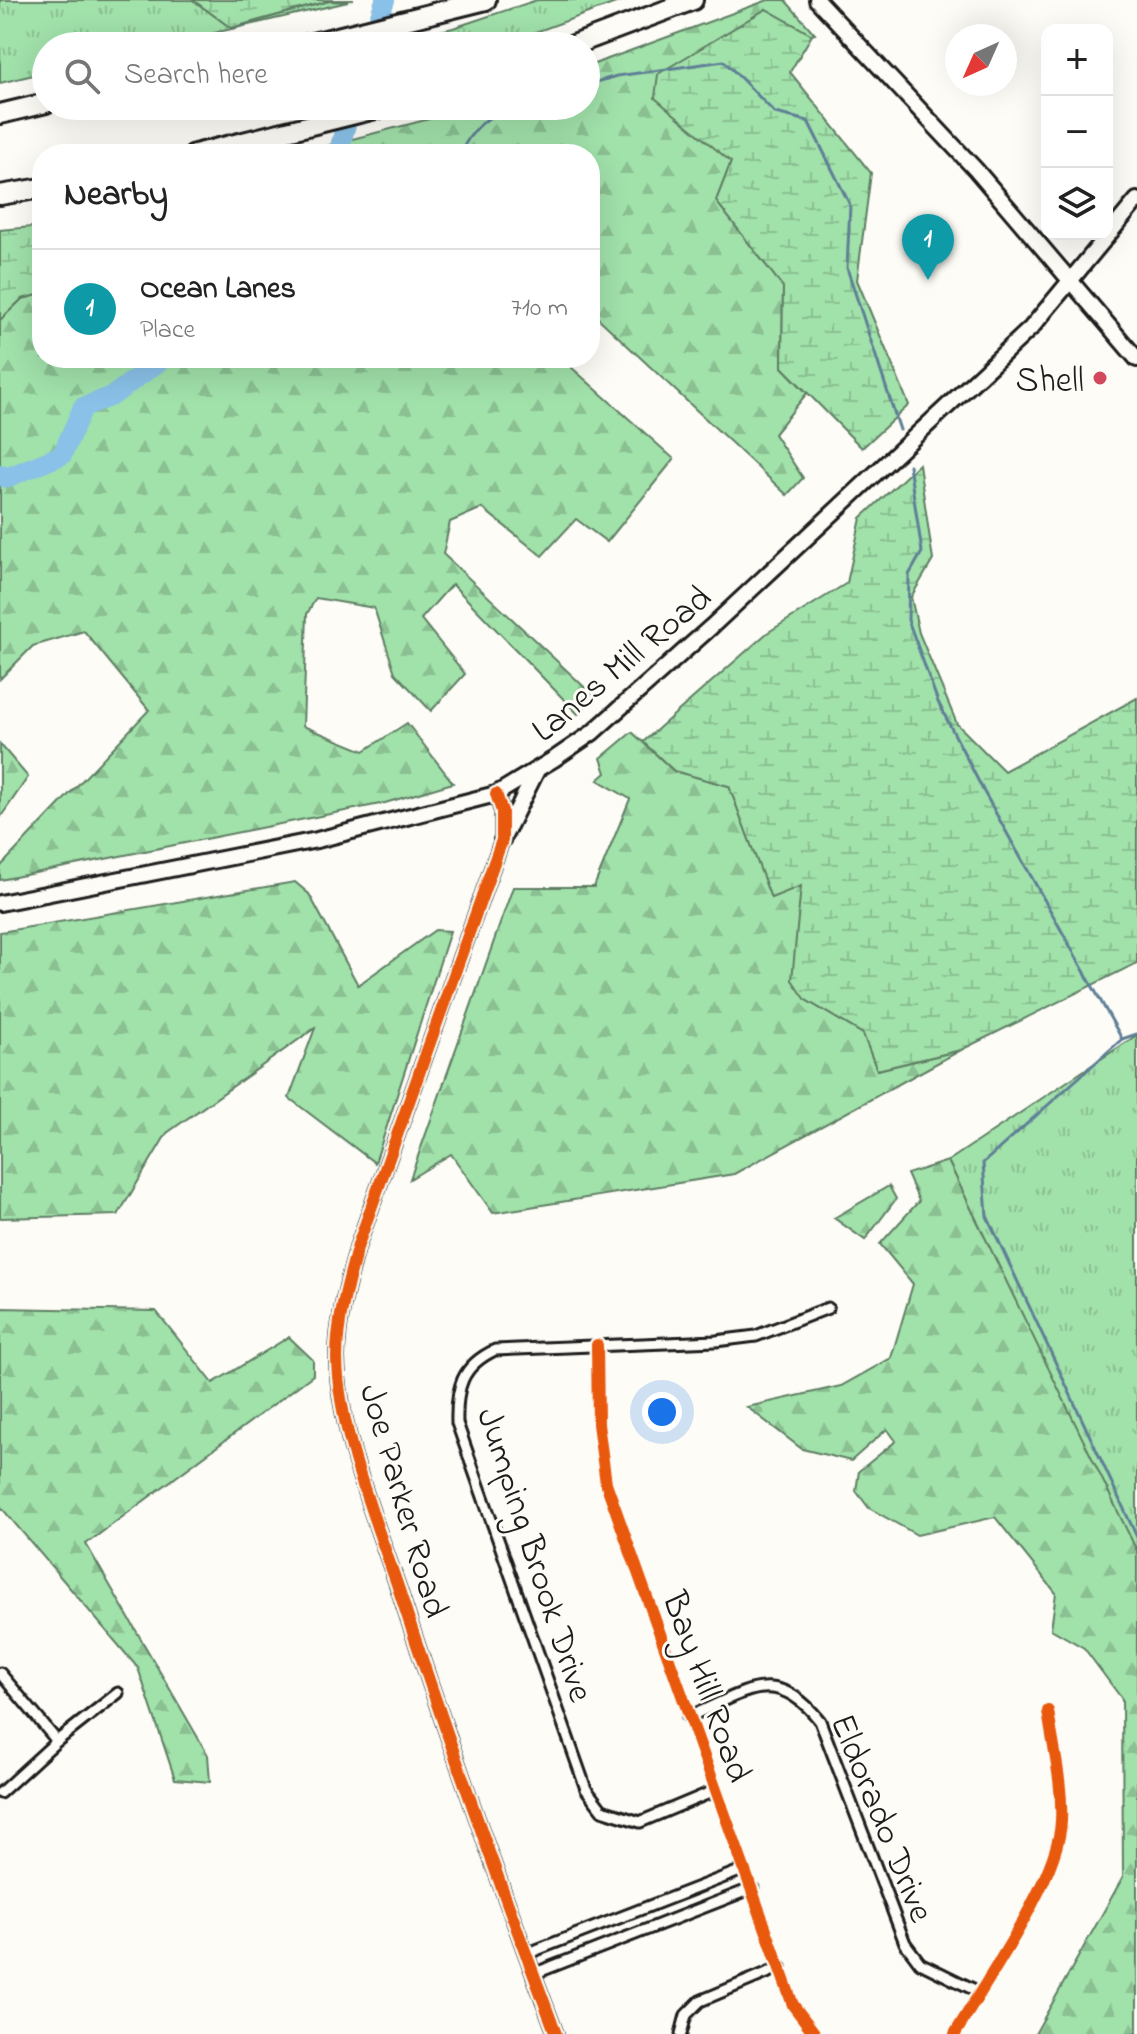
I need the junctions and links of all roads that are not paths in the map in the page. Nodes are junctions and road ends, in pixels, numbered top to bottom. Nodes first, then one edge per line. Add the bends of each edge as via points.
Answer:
1 (486, 0) edge
2 (693, 0) edge
3 (817, 0) edge
4 (361, 32) edge
5 (600, 35) edge
6 (32, 106) edge
7 (0, 114) edge
8 (337, 120) edge
9 (239, 144) edge
10 (32, 190) edge
11 (0, 195) edge
12 (1137, 200) edge
13 (1073, 281) junction
14 (1137, 359) edge
15 (537, 770) junction
16 (496, 794) junction
17 (502, 840) junction
18 (0, 903) edge
19 (828, 1308) dead end
20 (597, 1345) junction
21 (0, 1673) edge
22 (118, 1693) dead end
23 (1048, 1711) dead end
24 (688, 1717) junction
25 (57, 1741) junction
26 (714, 1791) junction
27 (0, 1793) edge
28 (745, 1869) junction
29 (753, 1888) junction
30 (526, 1954) junction
31 (781, 1967) junction
32 (533, 1974) junction
33 (979, 1992) junction
34 (556, 2034) edge
35 (681, 2034) edge
36 (815, 2034) edge
37 (955, 2034) edge

1 - 4 highway
2 - 5 highway
3 - 13 main road
6 - 7 highway
8 - 9 highway
10 - 11 highway
12 - 13 main road, Lanes Mill Road
13 - 14 main road
13 - 15 main road, Lanes Mill Road via 1031,328 703,634 592,733
15 - 16 main road, Lanes Mill Road
15 - 17 main road
16 - 17 street, Joe Parker Road
16 - 18 main road, Lanes Mill Road via 317,840
17 - 30 street, Joe Parker Road via 358,1245 340,1312 337,1358 340,1392 364,1485
19 - 20 street, Jumping Brook Drive via 756,1336
20 - 24 street, Bay Hill Road via 598,1424 606,1483
20 - 26 street, Jumping Brook Drive via 495,1350 475,1359 457,1393 457,1423 586,1789 602,1810 640,1822
21 - 25 street
22 - 25 street
23 - 33 street via 1062,1823 1033,1900
24 - 26 street, Bay Hill Road
24 - 33 street, Eldorado Drive via 771,1685 806,1704 820,1721 905,1943 920,1963
25 - 27 street
26 - 28 street, Bay Hill Road
28 - 29 street, Bay Hill Road
28 - 30 street
29 - 31 street, Bay Hill Road
29 - 32 street
30 - 32 street, Joe Parker Road
31 - 35 street via 700,2001 686,2015
31 - 36 street, Bay Hill Road via 793,2005
32 - 34 street, Joe Parker Road
33 - 37 street

